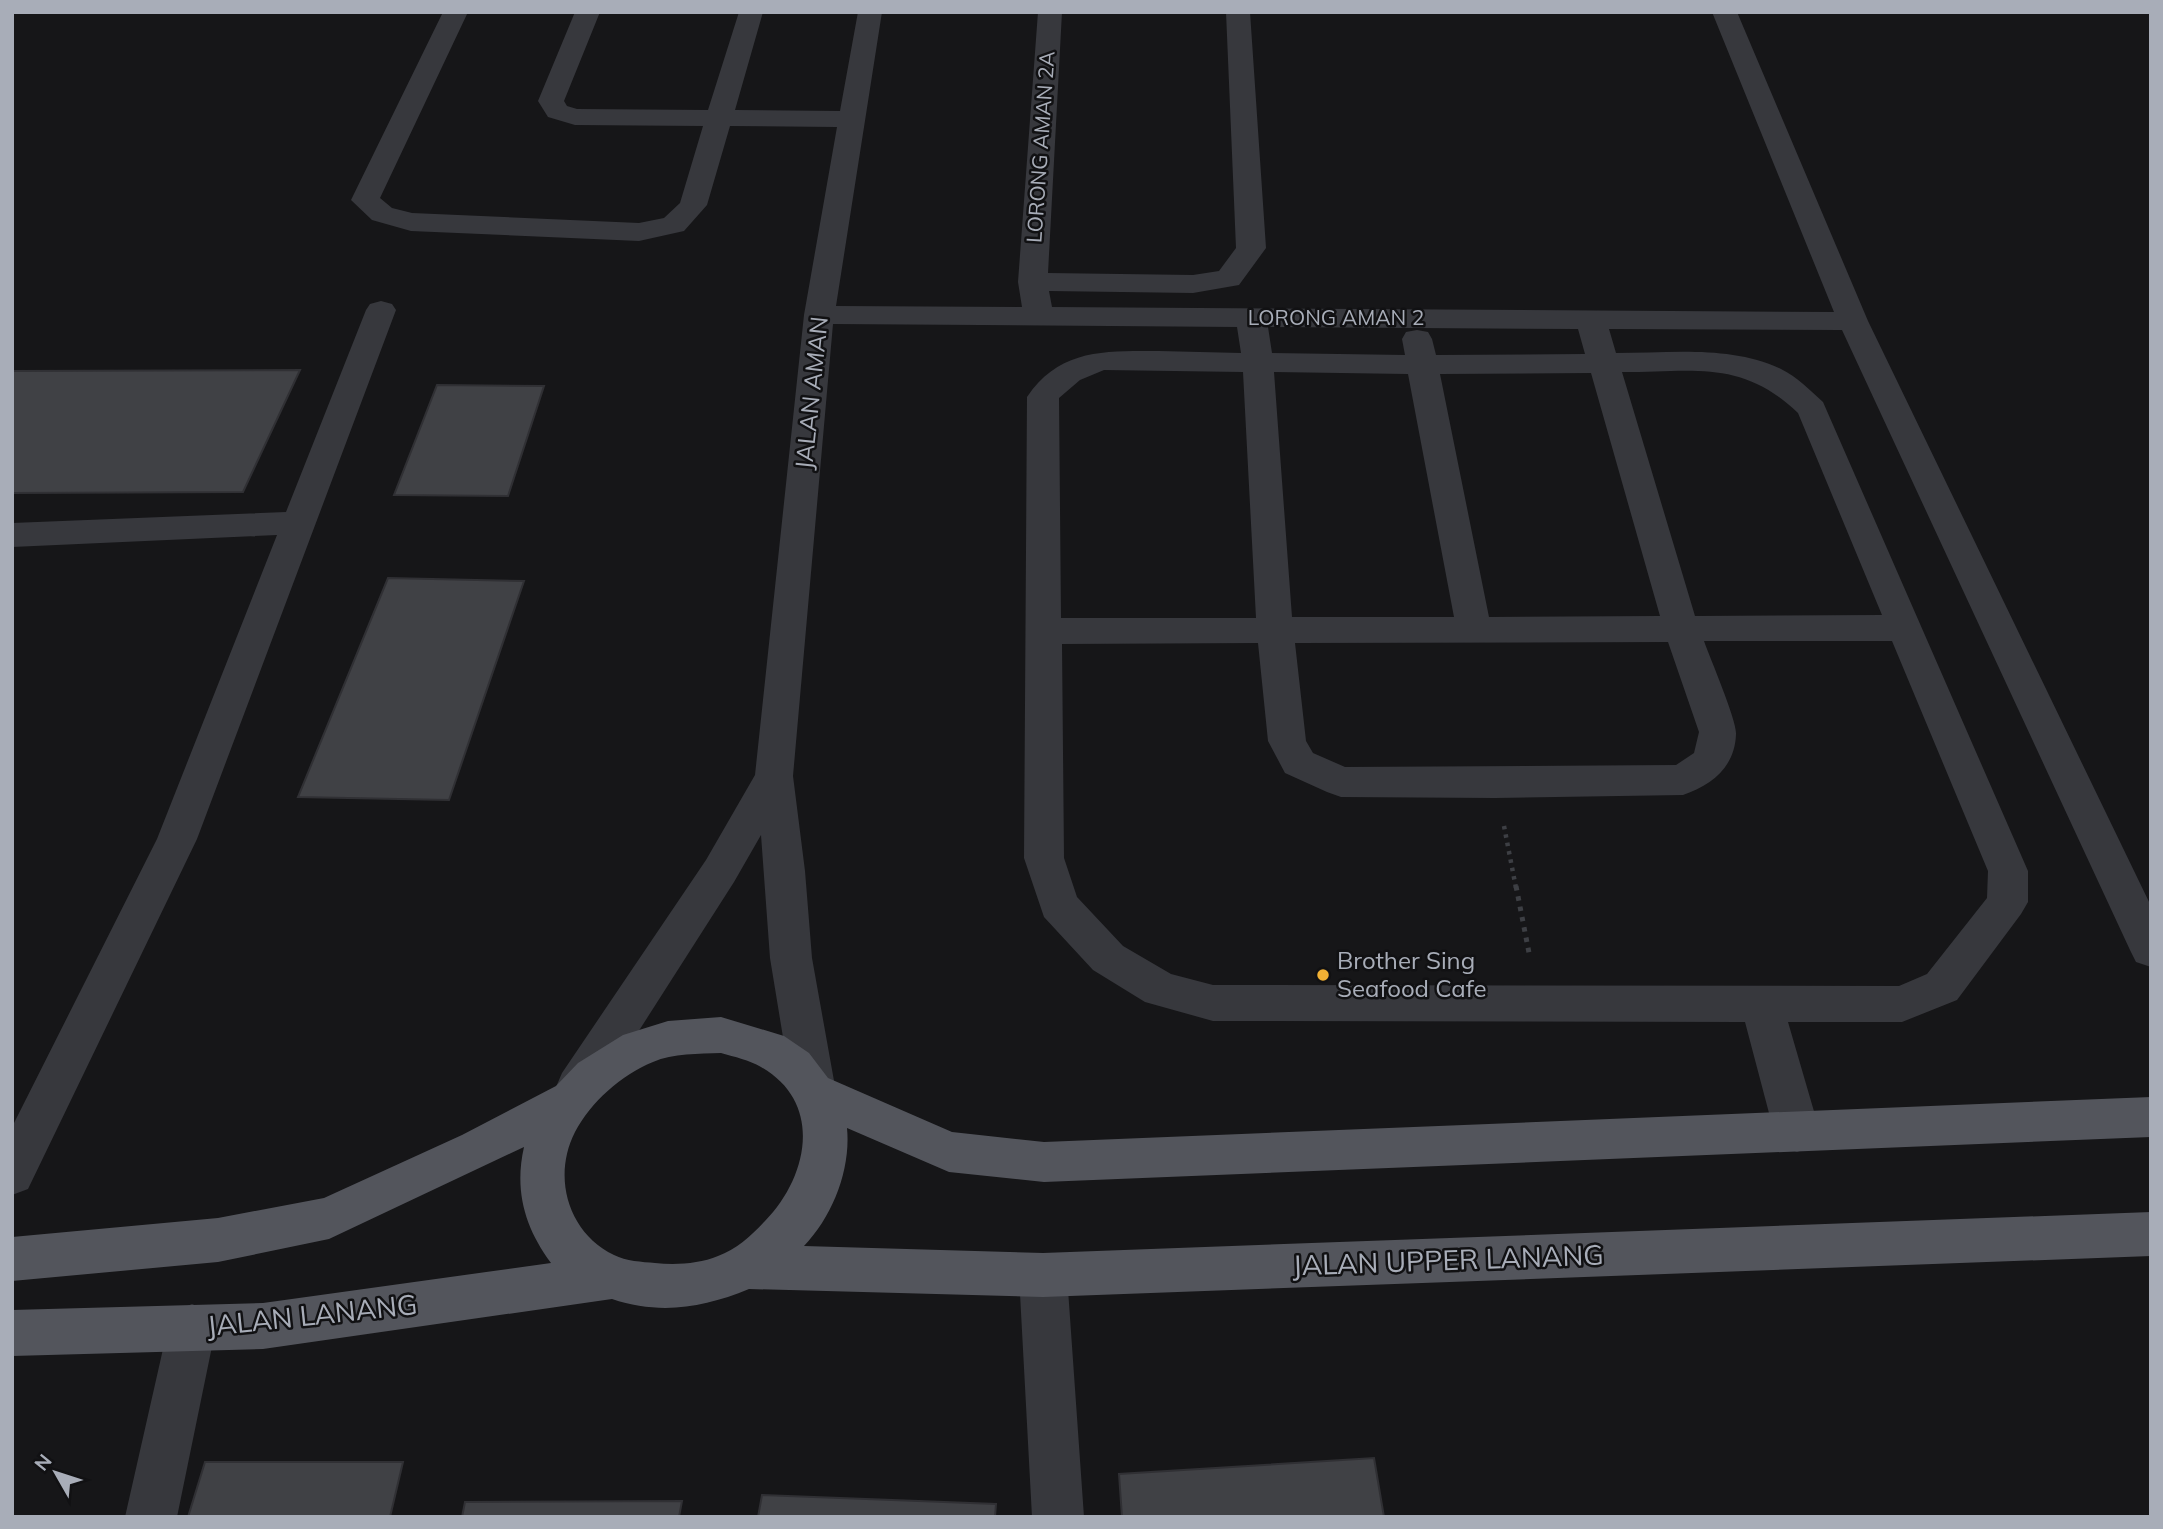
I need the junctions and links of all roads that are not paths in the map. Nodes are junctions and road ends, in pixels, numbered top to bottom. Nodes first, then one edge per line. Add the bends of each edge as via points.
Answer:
1 (456, 12) edge
2 (588, 12) edge
3 (751, 12) edge
4 (870, 12) edge
5 (1050, 12) edge
6 (1238, 12) edge
7 (1724, 12) edge
8 (721, 118) junction
9 (853, 119) junction
10 (1033, 282) junction
11 (381, 310) dead end
12 (819, 315) junction
13 (1038, 316) junction
14 (1251, 318) junction
15 (1412, 319) junction
16 (1591, 320) junction
17 (1853, 321) junction
18 (1601, 363) junction
19 (1258, 364) junction
20 (1423, 365) junction
21 (300, 523) junction
22 (12, 535) edge
23 (1681, 628) junction
24 (1904, 628) junction
25 (1474, 629) junction
26 (1275, 630) junction
27 (1045, 631) junction
28 (774, 776) junction
29 (2151, 950) edge
30 (1762, 1004) junction
31 (814, 1092) junction
32 (569, 1101) junction
33 (2151, 1117) edge
34 (1797, 1132) junction
35 (12, 1174) edge
36 (2151, 1234) edge
37 (12, 1258) edge
38 (745, 1267) junction
39 (1043, 1275) junction
40 (609, 1278) junction
41 (192, 1327) junction
42 (12, 1333) edge
43 (151, 1517) edge
44 (1058, 1517) edge

1 - 8 street via 365,200 382,214 411,222 639,232 674,225 693,205
2 - 8 street via 551,101 557,111 575,117
3 - 8 street
4 - 9 street, JALAN AMAN
5 - 10 street, LORONG AMAN 2A
6 - 10 street via 1251,248 1241,265 1229,279 1192,284
7 - 17 street
8 - 9 street
9 - 12 street, JALAN AMAN
10 - 13 street, LORONG AMAN 2A
11 - 21 street
12 - 13 street, LORONG AMAN 2
12 - 28 street, JALAN AMAN
13 - 14 street, LORONG AMAN 2
14 - 15 street, LORONG AMAN 2
14 - 19 street
15 - 16 street, LORONG AMAN 2
15 - 20 street
16 - 17 street, LORONG AMAN 2
16 - 18 street
17 - 29 street
18 - 20 street
18 - 23 street
18 - 24 street via 1714,362 1757,369 1785,382 1812,409
19 - 20 street
19 - 26 street
19 - 27 street via 1101,360 1071,370 1049,388 1043,397
20 - 25 street
21 - 22 street
21 - 35 street via 177,839
23 - 24 street
23 - 25 street
23 - 26 street via 1718,732 1711,761 1684,780 1495,783 1340,782 1298,763 1287,741
24 - 30 street via 2008,871 2007,902 1942,987 1902,1004
25 - 26 street
26 - 27 street
27 - 30 street via 1044,858 1059,905 1108,958 1160,989 1213,1003
28 - 31 street via 791,958
28 - 32 street via 720,871
30 - 34 street
31 - 32 main road via 792,1064 759,1045 707,1035 638,1048 600,1070
31 - 34 main road via 949,1152 1044,1162
31 - 38 main road via 825,1128 824,1166 809,1205 782,1240
32 - 37 main road via 329,1218 218,1240
32 - 40 main road via 548,1139 541,1180 549,1220 573,1255
33 - 34 main road
36 - 39 main road, JALAN UPPER LANANG
38 - 39 main road, JALAN UPPER LANANG
38 - 40 main road via 701,1284 655,1288
39 - 44 street
40 - 41 main road, JALAN LANANG via 263,1326
41 - 42 main road, JALAN LANANG
41 - 43 street

